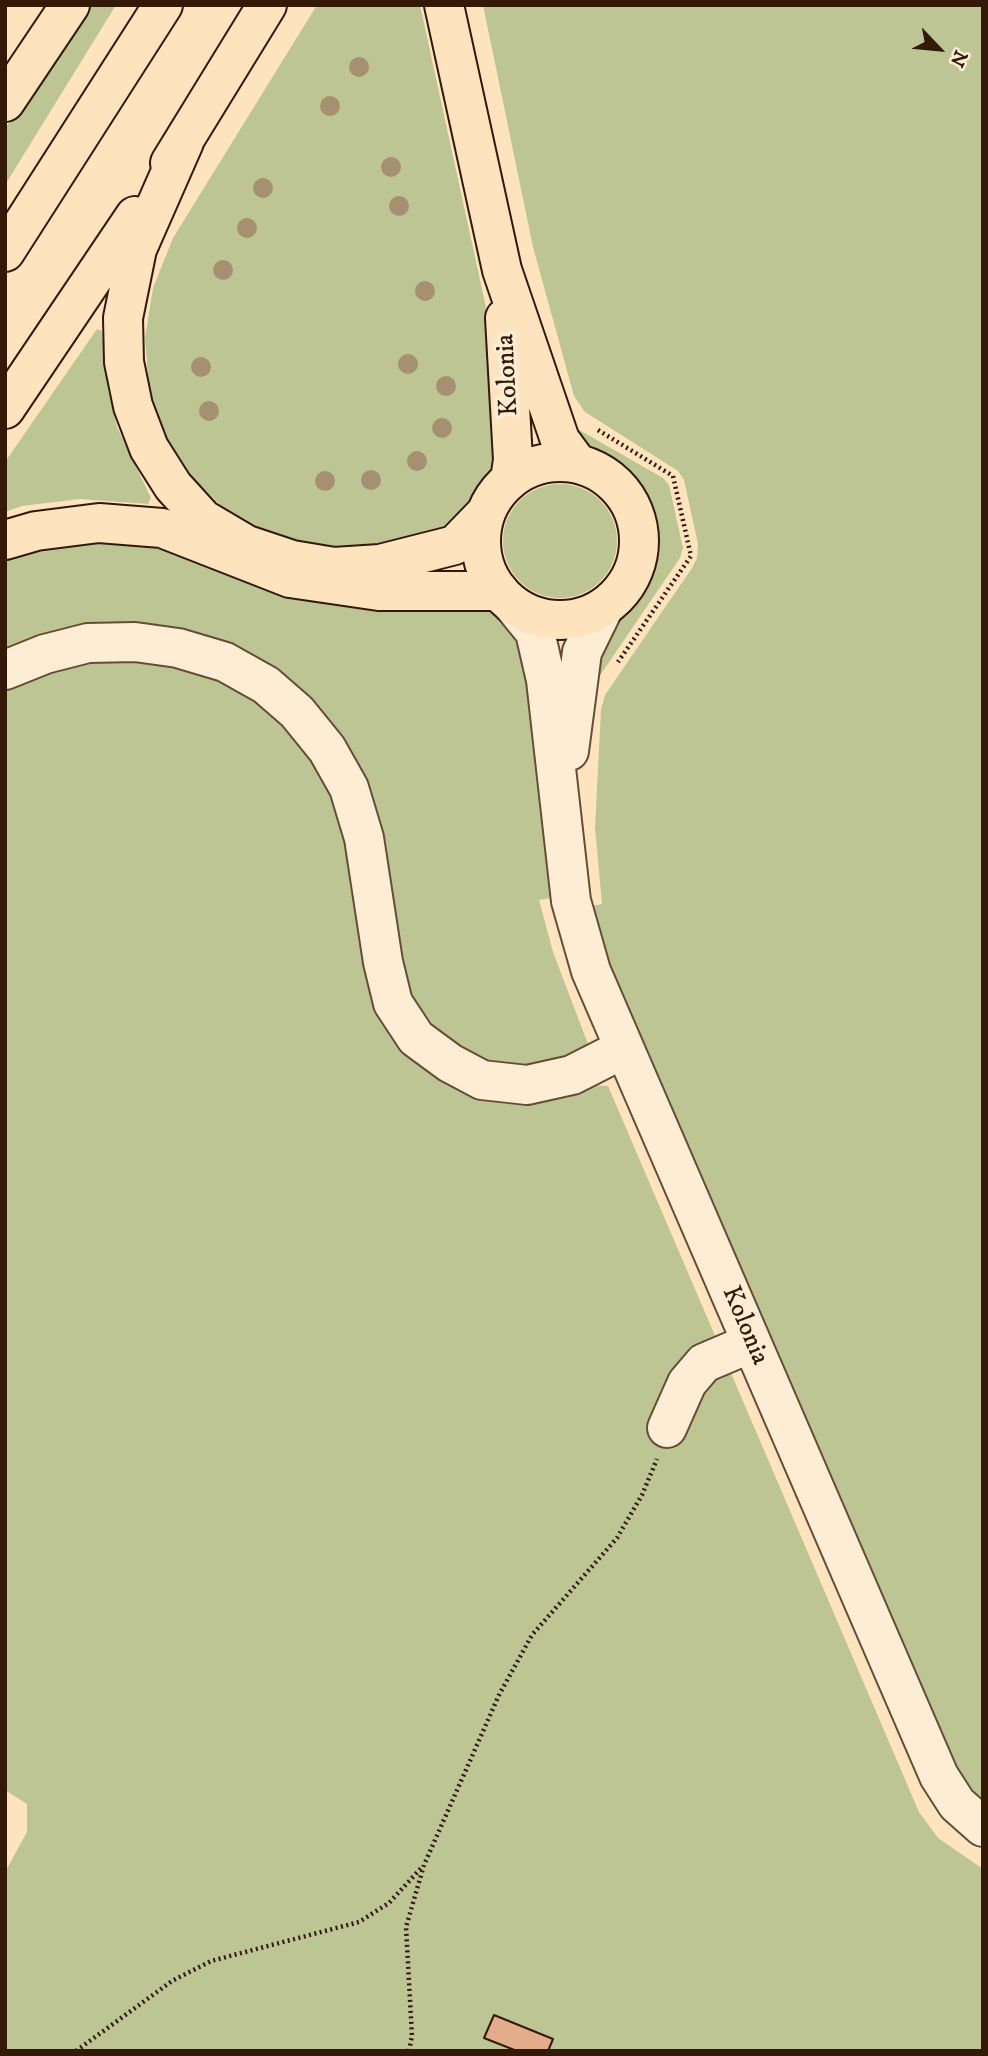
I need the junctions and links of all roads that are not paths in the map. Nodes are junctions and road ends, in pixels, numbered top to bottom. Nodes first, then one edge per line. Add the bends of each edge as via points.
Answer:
1 (69, 5) edge
2 (163, 5) edge
3 (267, 5) edge
4 (444, 5) edge
5 (5, 102) edge
6 (184, 142) junction
7 (5, 252) edge
8 (502, 270) junction
9 (5, 409) edge
10 (576, 463) junction
11 (510, 480) junction
12 (485, 514) junction
13 (5, 540) edge
14 (506, 598) junction
15 (604, 607) junction
16 (5, 670) edge
17 (562, 802) junction
18 (623, 1049) junction
19 (751, 1343) junction
20 (667, 1428) road end
21 (983, 1828) edge

1 - 5 main road
2 - 7 main road
3 - 6 main road
4 - 8 main road, Kolonia
6 - 9 main road
6 - 12 main road via 137,249 123,317 124,362 133,406 149,448 173,486 204,519 247,545 292,560 334,567 380,564 455,545
8 - 10 main road, Kolonia via 560,440
8 - 11 main road, Kolonia via 513,460
10 - 11 main road via 530,467
10 - 15 main road via 601,473 621,490 635,513 639,539 635,566 623,589
11 - 12 main road
12 - 14 main road via 482,554 488,574
13 - 14 main road via 99,523 162,528 290,578 379,591
14 - 15 main road via 548,619 568,620
14 - 17 street, Kolonia via 535,632
15 - 17 street, Kolonia via 582,652
16 - 18 street via 88,643 135,642 225,662 266,685 297,712 327,749 349,788 364,838 393,1003 416,1038 482,1080 527,1085 572,1075
17 - 18 street, Kolonia via 565,858 579,933
18 - 19 street, Kolonia
19 - 20 street via 704,1363 687,1383
19 - 21 street, Kolonia via 939,1776 957,1804

